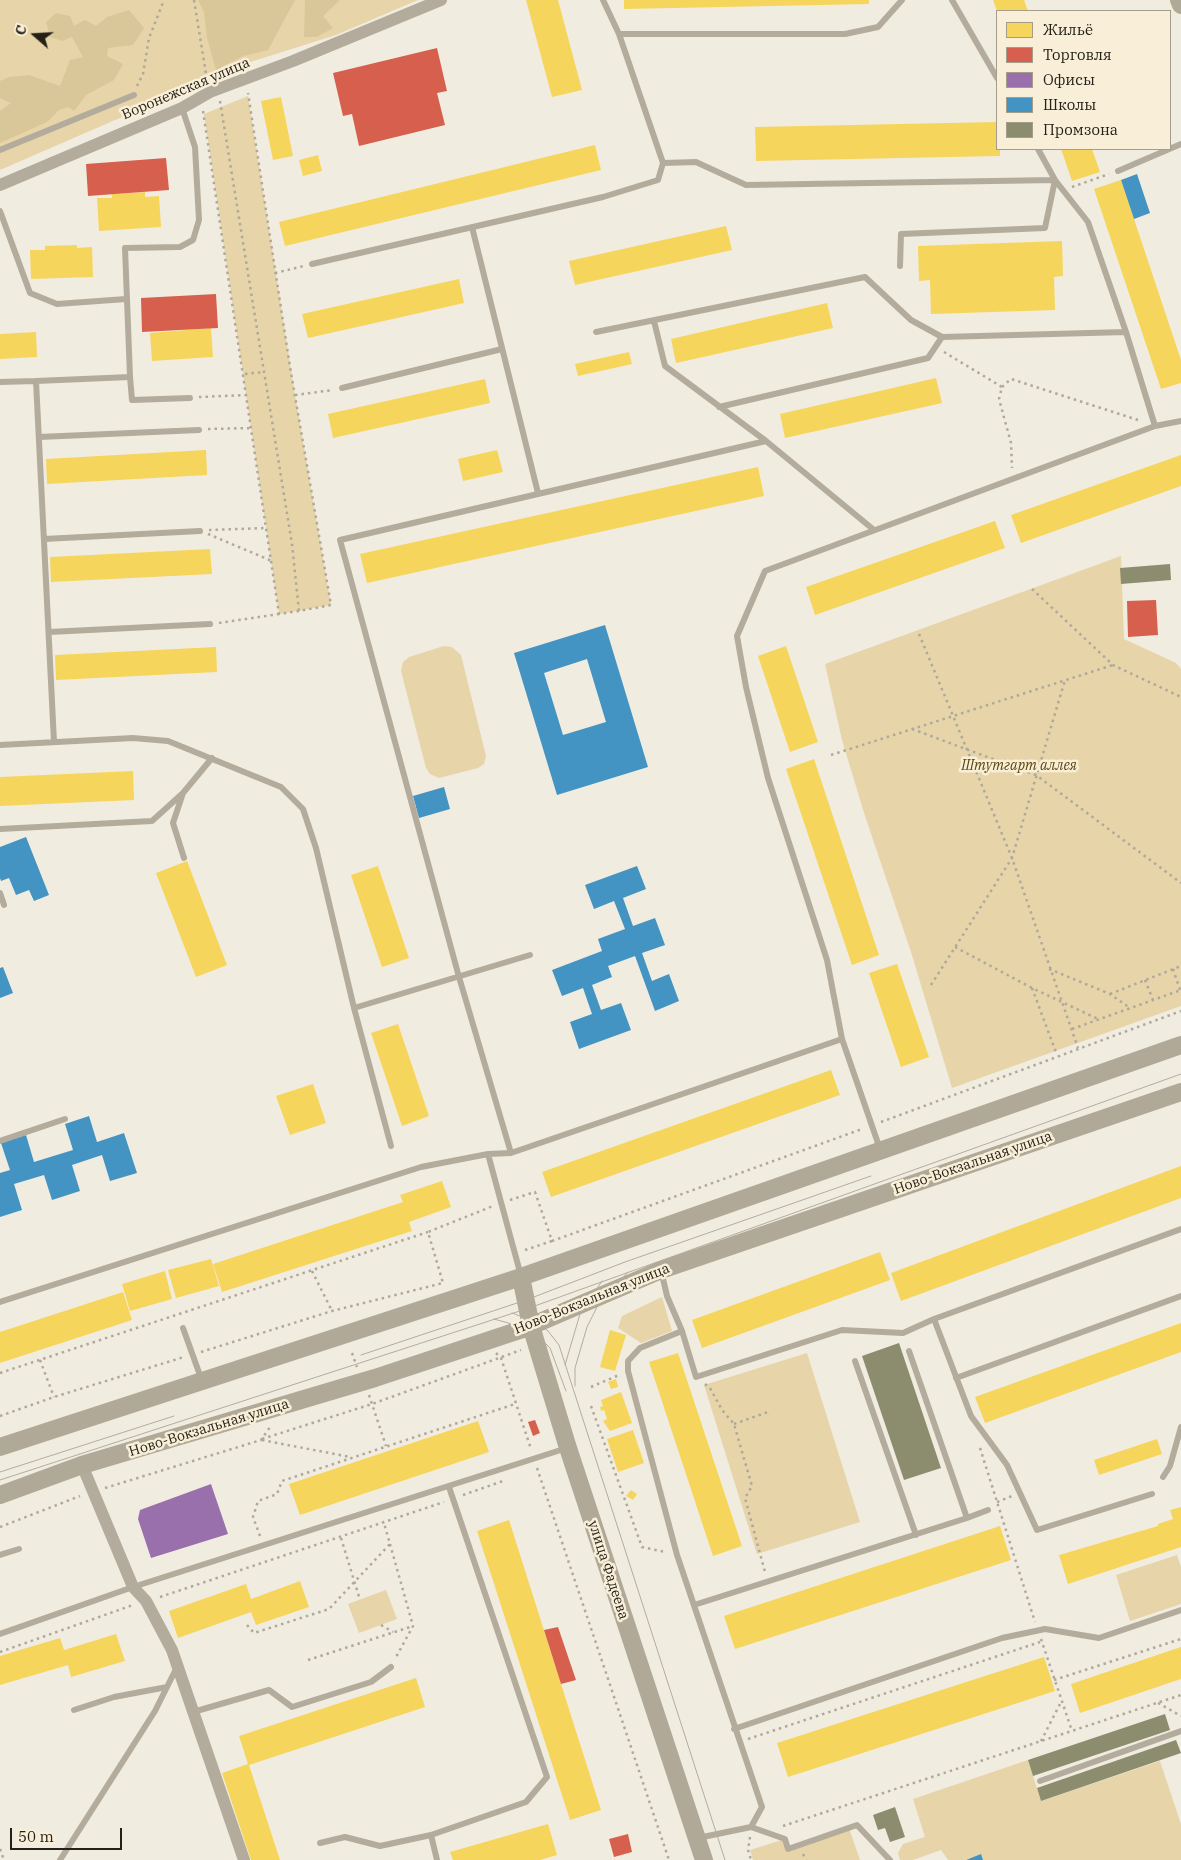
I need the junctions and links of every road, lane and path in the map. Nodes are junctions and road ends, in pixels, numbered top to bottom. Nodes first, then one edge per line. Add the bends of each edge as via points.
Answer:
1 (164, 0) edge
2 (194, 0) edge
3 (441, 0) edge
4 (604, 0) edge
5 (902, 0) edge
6 (952, 0) edge
7 (1179, 0) edge
8 (1181, 5) edge
9 (619, 34) junction
10 (996, 76) edge
11 (244, 79) junction
12 (209, 93) junction
13 (134, 95) joint
14 (182, 108) junction
15 (0, 150) edge
16 (1039, 150) edge
17 (1167, 150) edge
18 (663, 163) junction
19 (1118, 171) joint
20 (1056, 180) junction
21 (0, 185) edge
22 (1064, 190) junction
23 (0, 211) edge
24 (472, 227) junction
25 (312, 264) joint
26 (900, 266) dead end
27 (275, 273) junction
28 (126, 299) junction
29 (654, 321) junction
30 (596, 332) dead end
31 (1126, 332) junction
32 (942, 337) junction
33 (936, 346) junction
34 (502, 350) junction
35 (264, 372) junction
36 (245, 374) junction
37 (130, 377) junction
38 (36, 381) junction
39 (0, 382) edge
40 (1002, 387) junction
41 (342, 388) joint
42 (248, 395) junction
43 (295, 395) junction
44 (190, 398) joint
45 (719, 407) junction
46 (1181, 421) edge
47 (1155, 426) junction
48 (252, 428) junction
49 (199, 430) joint
50 (39, 437) junction
51 (766, 441) junction
52 (1012, 479) junction
53 (538, 493) junction
54 (267, 528) junction
55 (874, 530) junction
56 (200, 531) junction
57 (44, 539) junction
58 (272, 561) junction
59 (1032, 589) dead end
60 (300, 611) junction
61 (279, 614) junction
62 (210, 624) joint
63 (49, 632) junction
64 (919, 634) dead end
65 (1113, 665) junction
66 (1065, 680) junction
67 (1181, 696) edge
68 (953, 716) junction
69 (912, 729) junction
70 (54, 742) junction
71 (0, 745) edge
72 (967, 750) junction
73 (830, 755) dead end
74 (212, 758) junction
75 (1036, 776) junction
76 (183, 793) junction
77 (0, 829) edge
78 (184, 858) dead end
79 (1012, 858) junction
80 (1181, 883) edge
81 (0, 893) edge
82 (4, 905) dead end
83 (955, 947) junction
84 (530, 955) dead end
85 (1181, 966) edge
86 (1049, 969) junction
87 (1173, 969) junction
88 (459, 977) junction
89 (1145, 980) junction
90 (931, 985) dead end
91 (1032, 988) junction
92 (1181, 990) edge
93 (1110, 994) junction
94 (1153, 1000) junction
95 (1061, 1002) junction
96 (354, 1008) junction
97 (1130, 1008) junction
98 (1181, 1011) edge
99 (1098, 1019) junction
100 (1072, 1029) junction
101 (842, 1039) junction
102 (1181, 1045) edge
103 (1078, 1048) junction
104 (1057, 1056) junction
105 (1181, 1092) edge
106 (65, 1119) dead end
107 (872, 1125) junction
108 (0, 1142) edge
109 (391, 1146) dead end
110 (880, 1150) junction
111 (511, 1153) junction
112 (488, 1154) junction
113 (502, 1203) junction
114 (1181, 1229) edge
115 (428, 1232) junction
116 (661, 1270) junction
117 (312, 1271) junction
118 (521, 1278) junction
119 (1181, 1296) edge
120 (0, 1302) edge
121 (332, 1311) junction
122 (934, 1319) junction
123 (531, 1326) junction
124 (183, 1328) dead end
125 (682, 1331) junction
126 (493, 1349) dead end
127 (521, 1350) dead end
128 (909, 1350) dead end
129 (352, 1353) dead end
130 (192, 1354) junction
131 (501, 1358) junction
132 (40, 1360) junction
133 (855, 1361) dead end
134 (357, 1368) dead end
135 (628, 1371) junction
136 (0, 1373) edge
137 (696, 1377) junction
138 (956, 1378) junction
139 (202, 1382) junction
140 (591, 1387) dead end
141 (367, 1391) dead end
142 (54, 1397) junction
143 (372, 1404) junction
144 (515, 1404) junction
145 (592, 1406) dead end
146 (0, 1416) edge
147 (769, 1416) dead end
148 (275, 1419) dead end
149 (734, 1424) junction
150 (1181, 1427) edge
151 (261, 1440) junction
152 (978, 1442) dead end
153 (386, 1446) junction
154 (0, 1447) edge
155 (568, 1448) junction
156 (352, 1457) junction
157 (534, 1458) junction
158 (82, 1465) junction
159 (538, 1469) junction
160 (528, 1472) dead end
161 (1163, 1477) dead end
162 (510, 1479) dead end
163 (449, 1487) junction
164 (92, 1492) junction
165 (1020, 1493) junction
166 (1152, 1494) dead end
167 (0, 1495) edge
168 (454, 1499) junction
169 (997, 1502) junction
170 (988, 1510) dead end
171 (967, 1518) junction
172 (384, 1524) junction
173 (0, 1527) edge
174 (916, 1535) junction
175 (341, 1538) junction
176 (390, 1544) junction
177 (263, 1545) junction
178 (19, 1549) dead end
179 (670, 1554) dead end
180 (0, 1555) edge
181 (767, 1580) junction
182 (354, 1582) junction
183 (133, 1587) junction
184 (360, 1600) dead end
185 (146, 1601) junction
186 (694, 1604) junction
187 (1181, 1610) edge
188 (247, 1625) dead end
189 (381, 1625) dead end
190 (413, 1626) junction
191 (1038, 1630) junction
192 (393, 1632) junction
193 (0, 1634) edge
194 (1181, 1639) edge
195 (1042, 1642) junction
196 (0, 1652) edge
197 (308, 1660) dead end
198 (178, 1666) junction
199 (391, 1667) joint
200 (1054, 1680) junction
201 (167, 1687) junction
202 (1181, 1695) edge
203 (1062, 1702) junction
204 (1158, 1703) junction
205 (74, 1710) dead end
206 (193, 1712) junction
207 (1181, 1716) edge
208 (734, 1729) junction
209 (1072, 1731) junction
210 (1181, 1731) edge
211 (1041, 1741) junction
212 (739, 1742) junction
213 (1040, 1781) dead end
214 (751, 1827) junction
215 (431, 1835) junction
216 (697, 1839) junction
217 (320, 1843) dead end
218 (0, 1849) edge
219 (4, 1860) edge
220 (60, 1860) edge
221 (244, 1860) edge
222 (437, 1860) edge
223 (670, 1860) edge
224 (704, 1860) edge
225 (751, 1860) edge
226 (890, 1860) edge

1 - 13 path via 148,38 142,74
2 - 12 path
3 - 11 street, Воронежская улица
4 - 9 lane
5 - 9 lane via 878,26 845,34
6 - 10 lane
7 - 8 main road
9 - 18 lane
11 - 12 street, Воронежская улица
11 - 27 path
12 - 14 street, Воронежская улица
12 - 35 path
12 - 36 path
13 - 15 lane
14 - 21 street, Воронежская улица
14 - 28 lane via 195,147 199,220 193,240 180,247 125,248
16 - 20 lane
17 - 19 lane
18 - 20 lane via 696,162 746,185
18 - 24 lane via 658,180 603,197
19 - 22 path
20 - 22 lane
20 - 26 lane via 1045,228 901,234
22 - 31 lane via 1088,222
23 - 28 lane via 30,293 57,304
24 - 25 lane
24 - 34 lane
25 - 27 path
27 - 43 path
28 - 37 lane
29 - 30 lane
29 - 32 lane via 865,277 911,320
29 - 45 lane via 665,366
31 - 32 lane
31 - 47 lane
32 - 33 lane
33 - 40 path
33 - 45 lane via 928,358
34 - 41 lane
34 - 53 lane
35 - 36 path
35 - 60 path
36 - 42 path
37 - 38 lane
37 - 44 lane via 132,400
38 - 39 lane
38 - 50 lane
40 - 47 path via 1011,379
40 - 52 path via 999,399 1011,443
41 - 43 path
42 - 44 path
42 - 48 path
43 - 60 path via 331,605
45 - 51 lane
46 - 47 lane
47 - 52 lane
48 - 49 path
48 - 54 path
49 - 50 lane
50 - 57 lane
51 - 53 lane
51 - 55 lane
52 - 55 lane
53 - 88 lane via 340,540
54 - 56 path
54 - 58 path
55 - 101 lane via 765,571 737,636 768,778 827,960
56 - 57 lane
56 - 58 path
57 - 63 lane
58 - 61 path
59 - 65 path
60 - 61 path
61 - 62 path
62 - 63 lane
63 - 70 lane
64 - 68 path
65 - 66 path
65 - 67 path
66 - 68 path
66 - 75 path
68 - 69 path
68 - 72 path
69 - 72 path
69 - 73 path
70 - 71 lane
70 - 74 lane via 133,738 168,741
72 - 75 path
72 - 79 path
74 - 76 lane
74 - 96 lane via 281,787 303,809 316,848
75 - 79 path
75 - 80 path
76 - 77 lane via 152,821
76 - 78 lane via 173,823
79 - 83 path
79 - 86 path
81 - 82 lane
83 - 90 path
83 - 91 path
84 - 88 lane
85 - 87 path
86 - 93 path
86 - 95 path
87 - 89 path
87 - 92 path
88 - 96 lane
88 - 111 lane
89 - 93 path
89 - 94 path
91 - 95 path
91 - 104 path
92 - 94 path
93 - 97 path
94 - 97 path
95 - 99 path
95 - 100 path
96 - 109 lane
97 - 99 path
98 - 103 path
99 - 100 path
100 - 103 path
101 - 107 lane
101 - 111 lane
102 - 110 main road
103 - 104 path
104 - 107 path
105 - 116 main road, Ново-Вокзальная улица
106 - 108 lane
107 - 110 lane
107 - 113 path via 552,1241 535,1192
110 - 118 main road
111 - 112 lane
112 - 113 lane
112 - 120 lane via 421,1166
113 - 115 path
113 - 118 lane
114 - 122 lane
115 - 117 path
115 - 121 path via 443,1283
116 - 123 main road, Ново-Вокзальная улица
116 - 125 lane via 667,1296
117 - 121 path
117 - 132 path
118 - 123 main road, улица Фадеева
118 - 139 main road
119 - 138 lane
121 - 130 path
122 - 137 lane via 903,1333 842,1330
122 - 138 lane
123 - 155 main road, улица Фадеева
123 - 158 main road, Ново-Вокзальная улица via 375,1378
124 - 130 lane
125 - 135 lane via 634,1352 628,1361
125 - 137 lane
126 - 131 path
127 - 131 path
128 - 171 lane
129 - 134 path
130 - 139 lane
130 - 142 path
131 - 143 path
131 - 144 path
132 - 136 path
132 - 142 path
133 - 174 lane
135 - 140 path
135 - 186 lane via 677,1555
137 - 149 path via 710,1388
138 - 165 lane via 971,1416 1007,1465
139 - 154 main road
141 - 143 path
142 - 146 path
143 - 151 path
143 - 153 path
144 - 153 path
144 - 157 path
145 - 179 path via 642,1547
147 - 149 path via 768,1412
148 - 151 path
149 - 181 path via 752,1486 745,1498
150 - 161 lane via 1170,1466
151 - 156 path
151 - 164 path
152 - 169 path
153 - 156 path
155 - 157 lane
155 - 216 main road, улица Фадеева
156 - 177 path via 282,1481 276,1494 258,1501 253,1517
157 - 159 path
157 - 163 lane
158 - 164 street
158 - 167 main road, Ново-Вокзальная улица
159 - 160 path
159 - 223 path
162 - 168 path
163 - 168 lane
163 - 177 lane
164 - 173 path
164 - 183 street
165 - 166 lane via 1037,1530
165 - 169 path
168 - 172 path
168 - 215 lane via 547,1777 526,1802
169 - 191 path
170 - 171 lane
171 - 174 lane
172 - 175 path
172 - 176 path
174 - 181 lane
175 - 182 path
175 - 185 path
176 - 182 path
176 - 190 path
177 - 183 lane
178 - 180 lane
181 - 186 lane
182 - 184 path
182 - 188 path via 328,1609 254,1633
183 - 185 street
183 - 193 lane
185 - 196 path
185 - 198 street
186 - 208 lane
187 - 191 lane via 1099,1638
189 - 192 path
190 - 192 path
190 - 199 path
191 - 195 path
191 - 208 lane via 1002,1638
192 - 197 path
194 - 200 path
195 - 200 path
195 - 212 path
198 - 201 lane
198 - 206 street
199 - 206 lane via 371,1682 292,1706 269,1690
200 - 203 path
201 - 205 lane
201 - 220 lane
202 - 204 path
203 - 209 path
203 - 211 path
204 - 207 path
204 - 209 path
206 - 221 street
208 - 212 lane
209 - 211 path
210 - 213 lane
211 - 214 path via 784,1826
212 - 214 lane via 762,1807
214 - 216 lane
214 - 225 path via 748,1850
214 - 226 lane via 785,1839 788,1849 857,1825
215 - 217 lane via 380,1846 345,1837
215 - 222 lane
216 - 224 main road, улица Фадеева
218 - 219 path

